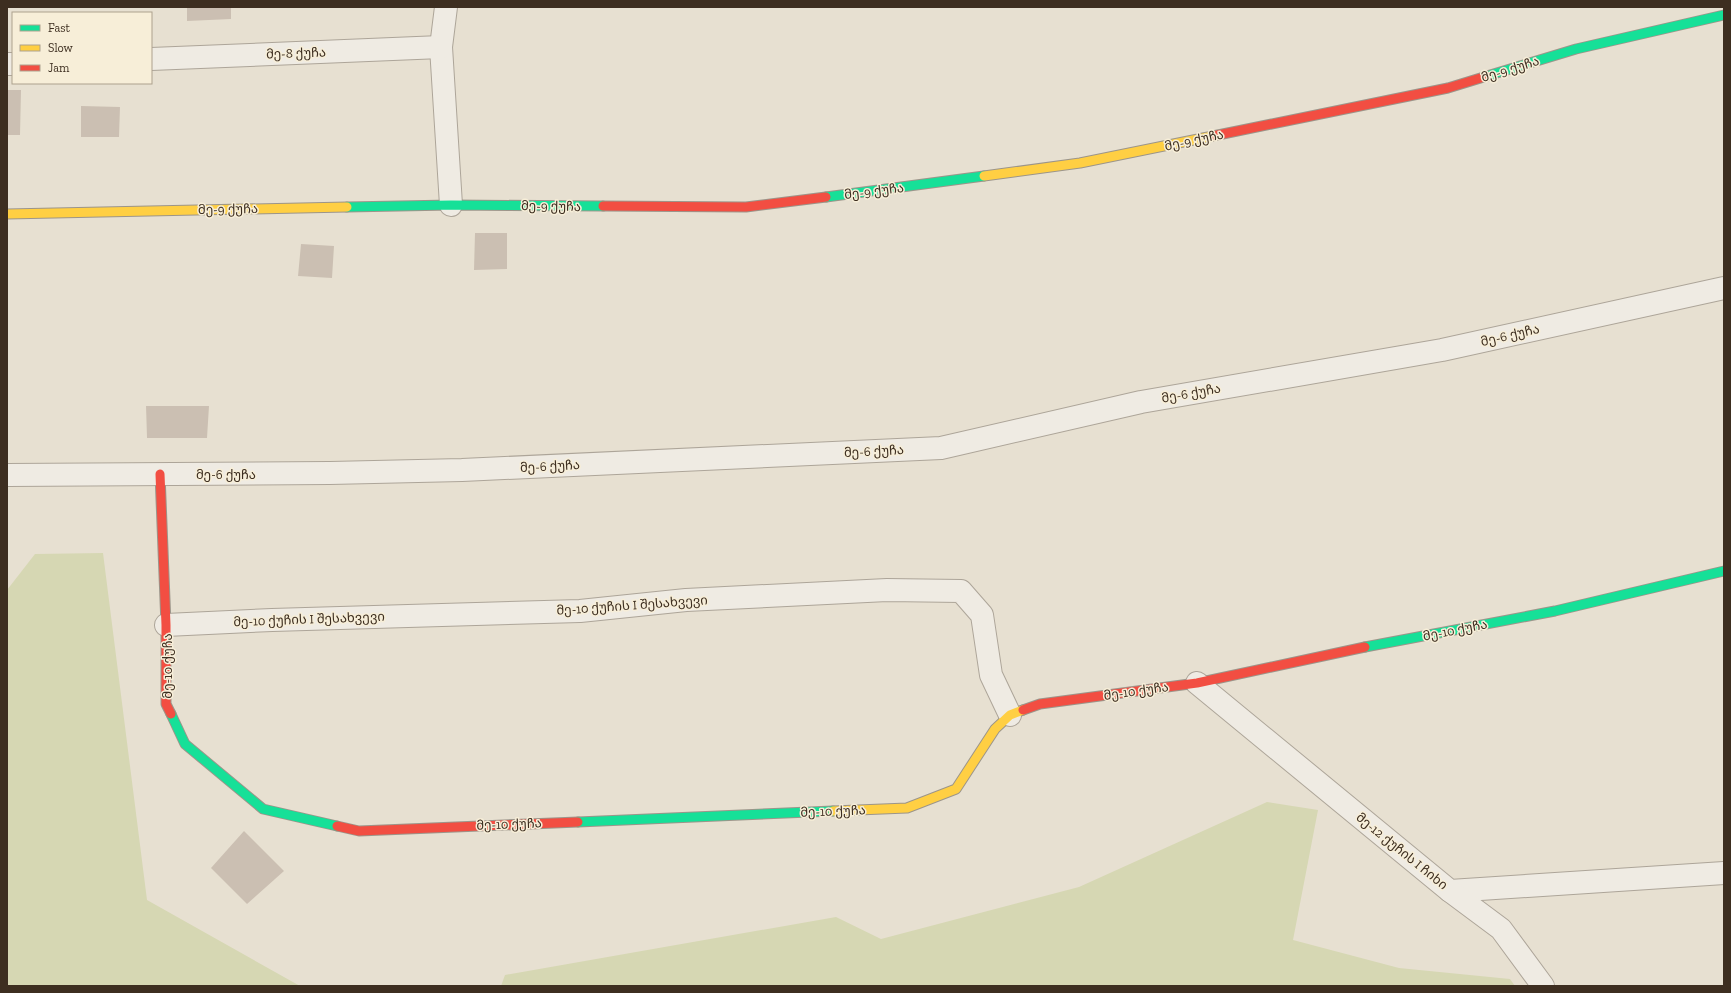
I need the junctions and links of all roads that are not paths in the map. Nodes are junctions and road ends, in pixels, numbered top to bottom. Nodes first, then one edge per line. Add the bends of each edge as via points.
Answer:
1 (446, 7) edge
2 (1724, 16) edge
3 (441, 47) junction
4 (152, 59) edge
5 (451, 204) junction
6 (7, 214) edge
7 (1724, 288) edge
8 (160, 474) junction
9 (7, 475) edge
10 (1724, 570) edge
11 (166, 625) junction
12 (1197, 683) junction
13 (1010, 715) junction
14 (1724, 873) edge
15 (1450, 891) junction
16 (1543, 986) edge

1 - 3 street
2 - 5 street, მე-9 ქუჩა via 1576,49 1448,88 1080,163 746,207
3 - 4 street, მე-8 ქუჩა
3 - 5 street
5 - 6 street, მე-9 ქუჩა
7 - 8 street, მე-6 ქუჩა via 1442,350 1141,402 941,448 462,470
8 - 9 street, მე-6 ქუჩა
8 - 11 street, მე-10 ქუჩა
10 - 12 street, მე-10 ქუჩა via 1555,611 1321,656
11 - 13 street, მე-10 ქუჩის I შესახვევი via 580,611 686,600 887,590 961,591 982,616 991,676
11 - 13 street, მე-10 ქუჩა via 166,704 185,744 263,809 359,831 907,808 956,789 995,730
12 - 13 street, მე-10 ქუჩა via 1040,704
12 - 15 street, მე-12 ქუჩის I ჩიხი
14 - 15 street, მე-12 ქუჩის I ჩიხი
15 - 16 street via 1501,929

